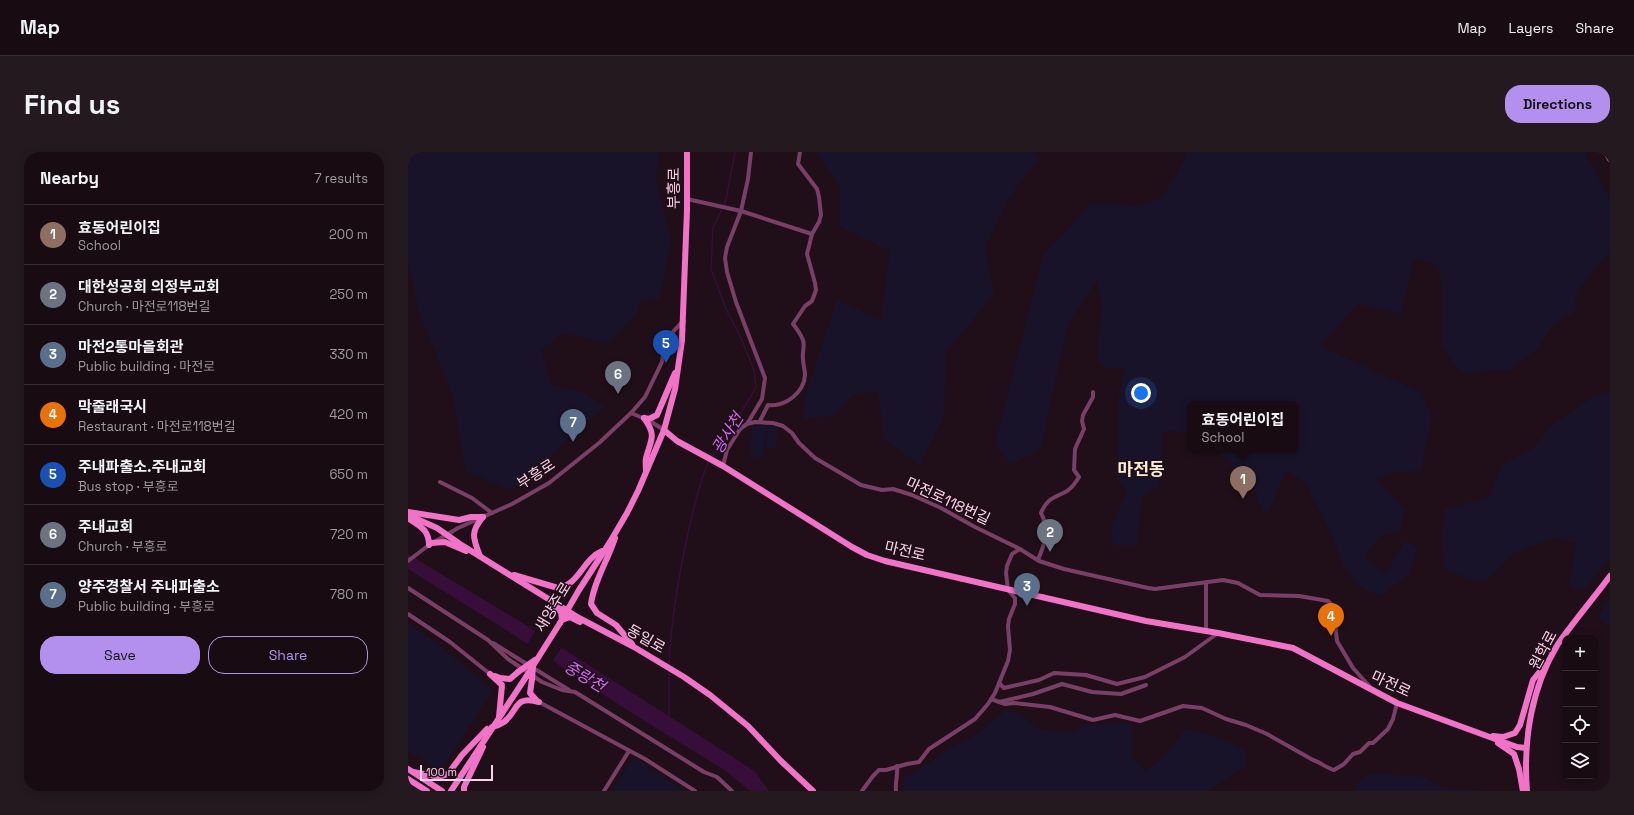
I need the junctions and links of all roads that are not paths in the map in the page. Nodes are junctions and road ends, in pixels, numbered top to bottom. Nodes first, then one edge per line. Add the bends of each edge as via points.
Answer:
1 (687, 152) edge
2 (751, 152) edge
3 (800, 152) edge
4 (1606, 152) edge
5 (1610, 159) edge
6 (687, 199) junction
7 (739, 211) junction
8 (812, 234) junction
9 (684, 321) junction
10 (680, 362) junction
11 (1093, 392) dead end
12 (631, 414) junction
13 (644, 418) junction
14 (760, 421) junction
15 (747, 424) junction
16 (664, 430) junction
17 (721, 465) junction
18 (646, 471) junction
19 (440, 482) dead end
20 (408, 512) edge
21 (492, 513) junction
22 (408, 516) edge
23 (484, 517) junction
24 (620, 525) junction
25 (447, 534) junction
26 (430, 544) junction
27 (1020, 549) junction
28 (604, 550) junction
29 (483, 558) junction
30 (1038, 560) junction
31 (408, 561) edge
32 (511, 574) junction
33 (1610, 576) edge
34 (1206, 583) junction
35 (527, 586) junction
36 (408, 588) edge
37 (1008, 590) junction
38 (567, 610) junction
39 (408, 614) edge
40 (561, 621) junction
41 (1206, 631) junction
42 (1218, 633) junction
43 (613, 636) junction
44 (488, 640) junction
45 (634, 647) junction
46 (535, 661) junction
47 (1549, 661) junction
48 (490, 674) junction
49 (529, 678) junction
50 (999, 683) junction
51 (1146, 685) dead end
52 (1374, 691) junction
53 (572, 692) junction
54 (991, 699) junction
55 (539, 702) junction
56 (998, 702) junction
57 (1397, 703) junction
58 (498, 718) junction
59 (492, 728) junction
60 (1475, 732) junction
61 (1526, 748) junction
62 (630, 751) junction
63 (897, 766) junction
64 (410, 770) edge
65 (408, 779) edge
66 (801, 780) junction
67 (417, 785) junction
68 (420, 791) edge
69 (427, 791) edge
70 (442, 791) edge
71 (451, 791) edge
72 (464, 791) edge
73 (604, 791) edge
74 (695, 791) edge
75 (732, 791) edge
76 (810, 791) edge
77 (813, 791) edge
78 (862, 791) edge
79 (898, 791) edge
80 (1523, 791) edge
81 (1527, 791) edge

1 - 6 street, 부흥로
2 - 7 street via 748,179
3 - 8 street via 798,164 817,189 819,197 821,215
4 - 5 street
6 - 7 street
6 - 9 street, 부흥로
7 - 8 street
7 - 15 street via 727,247 727,272 765,378 762,399
8 - 14 street via 807,254 816,290 812,301 804,306 793,324 804,342 805,375 796,393 784,403 768,405
9 - 10 street, 부흥로
9 - 12 street, 부흥로 via 665,337 662,362 645,397
10 - 13 street via 657,416
10 - 16 street, 부흥로
11 - 30 street via 1083,415 1083,434 1075,449 1074,470 1079,477 1072,488 1052,498 1043,508 1041,513 1047,532
12 - 13 street, 마전로
12 - 21 street, 부흥로 via 549,483
13 - 16 street, 마전로
13 - 18 street via 650,425 653,436 645,459
14 - 15 street, 마전로118번길
14 - 27 street, 마전로118번길 via 783,426 815,458 861,485 882,490 893,489 912,495
15 - 17 street via 740,429
16 - 17 street, 마전로 via 684,445
16 - 18 street, 새양주로
17 - 37 street, 마전로 via 867,555
18 - 24 street, 새양주로
19 - 21 street via 472,498
20 - 23 street via 459,520
21 - 23 street, 부흥로
22 - 25 street
22 - 26 street via 427,532
23 - 25 street, 부흥로
23 - 29 street via 473,533 474,542
24 - 28 street, 새양주로
24 - 45 street via 593,590 591,604 597,612 616,625
25 - 26 street, 부흥로
25 - 29 street, 동일로
26 - 29 street via 445,542
26 - 31 street, 부흥로
27 - 30 street, 마전로118번길
27 - 37 street via 1012,554 1007,566
28 - 32 street via 599,552 575,580 564,587 558,588
28 - 38 street, 새양주로
29 - 32 street, 동일로
30 - 34 street, 마전로118번길 via 1064,569 1155,589
32 - 35 street, 동일로
33 - 47 street, 원학로 via 1558,644
34 - 41 street
34 - 52 street, 마전로118번길 via 1223,580 1238,583 1260,595 1299,596 1328,601 1333,606 1337,641 1353,668
35 - 38 street, 동일로
35 - 40 street via 561,612
36 - 44 street
37 - 41 street, 마전로 via 1146,621
37 - 50 street via 1015,604 1008,626 1008,661
38 - 40 street, 새양주로
38 - 43 street, 동일로
39 - 48 street via 450,642
40 - 43 street via 570,617
40 - 46 street, 새양주로, bridge
41 - 42 street, 마전로
42 - 50 street via 1178,660 1145,677 1117,684 1086,675 1054,673 1015,686 1004,688
42 - 52 street, 마전로 via 1293,648
43 - 45 street, 동일로
44 - 53 street
44 - 53 street via 508,659 542,682
45 - 66 street, 동일로 via 710,695 748,726
46 - 48 street, bridge via 510,679
46 - 49 street, 새양주로, bridge
47 - 60 street via 1533,680 1520,725 1515,733 1503,737
47 - 61 street, 원학로 via 1533,706
48 - 58 street via 502,685
49 - 55 street via 530,693
49 - 58 street, 새양주로
50 - 54 street
51 - 56 street via 1121,694 1092,692 1062,684
52 - 57 street, 마전로
53 - 75 street via 704,772 717,777
54 - 56 street
54 - 63 street via 975,719 929,749 920,762
55 - 59 street via 528,699 521,702 504,722
55 - 62 street
56 - 57 street via 1050,707 1093,720 1115,715 1140,721 1183,706 1202,708 1267,734 1325,768 1334,770 1383,734 1393,719
57 - 60 street, 마전로
58 - 59 street, 새양주로
58 - 64 street via 462,755 448,774 436,776
59 - 71 street, 새양주로
59 - 72 street
60 - 61 street, 마전로 via 1517,748
60 - 80 street via 1514,754
61 - 81 street
62 - 73 street
62 - 74 street
63 - 78 street via 879,770
63 - 79 street via 895,782
64 - 70 street
65 - 67 street
66 - 76 street
66 - 77 street, 동일로
67 - 68 street
67 - 69 street

